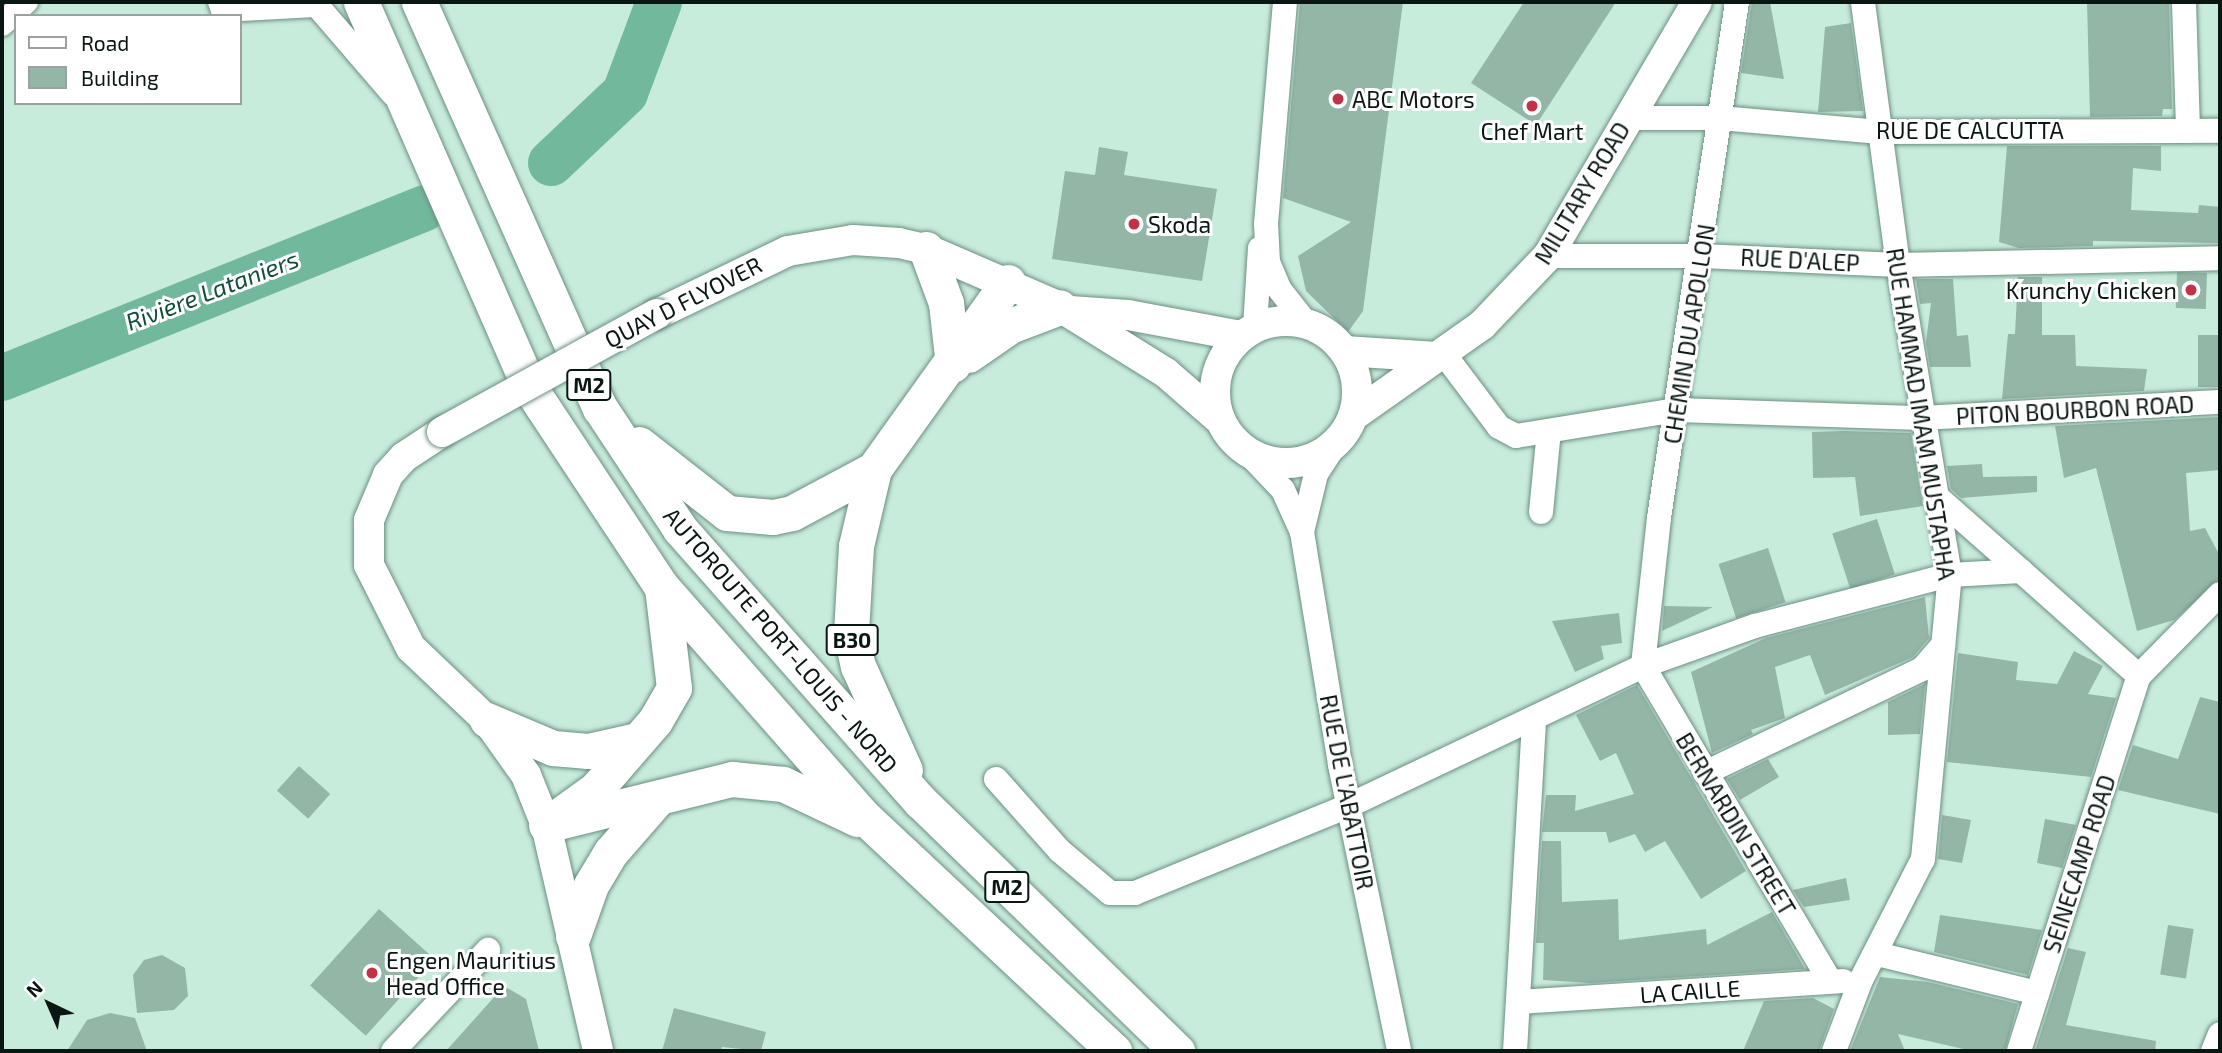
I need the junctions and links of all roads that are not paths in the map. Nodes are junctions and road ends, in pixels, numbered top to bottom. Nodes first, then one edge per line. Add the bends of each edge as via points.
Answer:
1 (26, 2) edge
2 (219, 2) edge
3 (361, 2) edge
4 (419, 2) edge
5 (1285, 2) edge
6 (1697, 2) edge
7 (1737, 2) edge
8 (1863, 2) edge
9 (2184, 2) edge
10 (315, 4) edge
11 (2, 24) edge
12 (412, 116) junction
13 (1628, 118) junction
14 (1720, 118) junction
15 (2188, 130) junction
16 (2220, 131) edge
17 (1880, 132) junction
18 (1266, 224) junction
19 (926, 249) junction
20 (1548, 256) junction
21 (1702, 256) junction
22 (2220, 258) edge
23 (1898, 265) junction
24 (1008, 282) junction
25 (1063, 309) junction
26 (1306, 323) junction
27 (1248, 331) junction
28 (1345, 352) junction
29 (1441, 356) junction
30 (953, 365) junction
31 (2220, 402) edge
32 (600, 408) junction
33 (1677, 410) junction
34 (1922, 418) junction
35 (1219, 419) junction
36 (1346, 428) junction
37 (1549, 431) junction
38 (1248, 453) junction
39 (874, 469) junction
40 (1936, 496) junction
41 (1541, 513) dead end
42 (1302, 532) junction
43 (2021, 571) junction
44 (1950, 575) junction
45 (661, 586) junction
46 (2220, 594) edge
47 (1943, 645) junction
48 (1643, 666) junction
49 (2139, 676) junction
50 (1534, 719) junction
51 (487, 720) junction
52 (637, 740) junction
53 (1705, 773) junction
54 (996, 779) dead end
55 (658, 798) junction
56 (920, 801) junction
57 (1348, 806) junction
58 (546, 825) junction
59 (873, 826) junction
60 (573, 936) junction
61 (488, 950) dead end
62 (1877, 954) junction
63 (1861, 980) junction
64 (1830, 981) junction
65 (2037, 993) junction
66 (1519, 1002) junction
67 (1126, 1004) junction
68 (2220, 1034) edge
69 (393, 1051) edge
70 (598, 1051) edge
71 (1114, 1051) edge
72 (1177, 1051) edge
73 (1189, 1051) edge
74 (1399, 1051) edge
75 (1514, 1051) edge
76 (1834, 1051) edge
77 (2019, 1051) edge
78 (2213, 1051) edge

1 - 11 street
2 - 10 street via 223,10
3 - 12 highway, M2
4 - 32 highway, AUTOROUTE PORT-LOUIS - NORD / M2
5 - 18 street
6 - 13 main road, MILITARY ROAD
7 - 14 street, CHEMIN DU APOLLON
8 - 17 street, RUE HAMMAD IMAM MUSTAPHA
9 - 15 street
10 - 12 street
12 - 45 highway, M2 via 528,385
13 - 14 street, RUE DE CALCUTTA
13 - 20 main road, MILITARY ROAD
14 - 17 street, RUE DE CALCUTTA
14 - 21 street, CHEMIN DU APOLLON
15 - 16 street, RUE DE CALCUTTA
15 - 17 street, RUE DE CALCUTTA
17 - 23 street, RUE HAMMAD IMAM MUSTAPHA
18 - 26 street via 1268,262 1280,290
18 - 27 street
19 - 24 main road, QUAY D FLYOVER
19 - 30 highway via 946,303
19 - 51 main road, QUAY D FLYOVER, bridge via 853,240 788,251 657,314 404,457 388,475 369,520 369,565 411,648
20 - 21 street, RUE D'ALEP
20 - 29 main road, MILITARY ROAD via 1482,325
21 - 23 street, RUE D'ALEP
21 - 33 street, CHEMIN DU APOLLON
22 - 23 street, RUE D'ALEP
23 - 34 street, RUE HAMMAD IMAM MUSTAPHA
24 - 25 main road, QUAY D FLYOVER
24 - 30 highway
25 - 27 main road
25 - 30 highway via 1010,326
25 - 35 main road, QUAY D FLYOVER via 1166,373
26 - 27 main road via 1289,320
26 - 28 main road
27 - 35 main road via 1216,374
28 - 29 main road
28 - 36 main road via 1357,383
29 - 36 main road, MILITARY ROAD
29 - 37 street, PITON BOURBON ROAD via 1499,427 1516,436
30 - 39 highway
31 - 34 street, PITON BOURBON ROAD
32 - 39 highway via 669,472 727,513 773,517 792,513
32 - 56 highway, AUTOROUTE PORT-LOUIS - NORD / M2 via 680,528
33 - 34 street, PITON BOURBON ROAD
33 - 37 street, PITON BOURBON ROAD
33 - 48 street, CHEMIN DU APOLLON
34 - 40 street, RUE HAMMAD IMAM MUSTAPHA
35 - 38 main road
36 - 38 main road via 1305,461 1266,461
36 - 42 street, RUE DE L'ABATTOIR via 1316,474
37 - 41 street
38 - 42 street, RUE DE L'ABATTOIR via 1283,490
39 - 56 highway, B30 via 856,546 851,634 858,666
40 - 43 street
40 - 44 street, RUE HAMMAD IMAM MUSTAPHA
42 - 57 street, RUE DE L'ABATTOIR
43 - 44 street
43 - 49 street
44 - 47 street, RUE HAMMAD IMAM MUSTAPHA
44 - 48 street via 1755,626
45 - 52 highway via 674,688
45 - 59 highway, M2
46 - 49 street
47 - 53 street via 1922,669
47 - 62 street, RUE HAMMAD IMAM MUSTAPHA via 1923,859
48 - 50 street
48 - 53 street, BERNARDIN STREET
49 - 65 street, SEINECAMP ROAD
50 - 57 street
50 - 66 street
51 - 52 highway via 553,748 588,751
51 - 58 main road, QUAY D FLYOVER via 526,775
52 - 58 highway via 596,789
53 - 64 street, BERNARDIN STREET
54 - 57 street via 1060,851 1110,893 1135,893
55 - 58 highway
55 - 59 highway via 732,779 783,785
55 - 60 highway via 611,852 591,885
56 - 67 highway, AUTOROUTE PORT-LOUIS - NORD / M2
57 - 74 street, RUE DE L'ABATTOIR
58 - 60 main road, QUAY D FLYOVER
59 - 71 highway, M2
60 - 70 main road, QUAY D FLYOVER
61 - 69 street
62 - 63 street, RUE HAMMAD IMAM MUSTAPHA
62 - 65 street
63 - 64 street, LA CAILLE
63 - 76 street, RUE HAMMAD IMAM MUSTAPHA
64 - 66 street, LA CAILLE
65 - 77 street, SEINECAMP ROAD
66 - 75 street
67 - 72 highway, AUTOROUTE PORT-LOUIS - NORD / M2
67 - 73 highway
68 - 78 street

